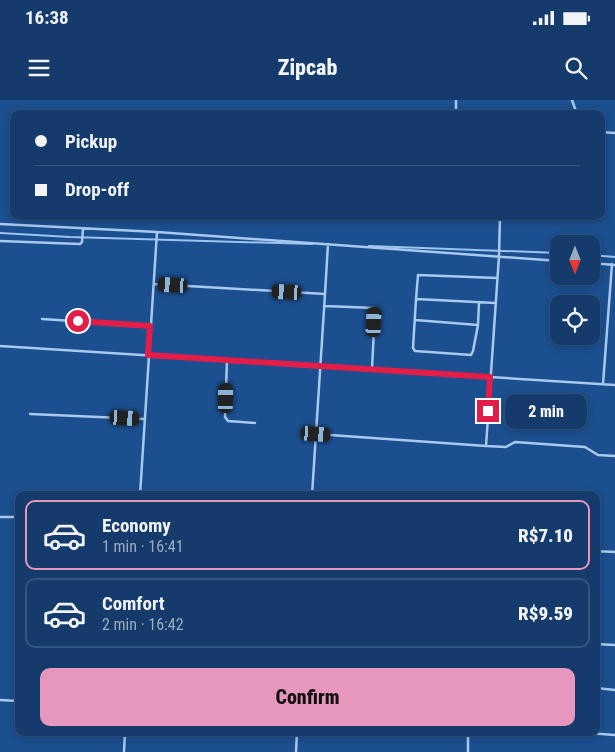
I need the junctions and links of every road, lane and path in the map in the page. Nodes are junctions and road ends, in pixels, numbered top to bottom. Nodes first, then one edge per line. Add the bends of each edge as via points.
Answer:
1 (500, 220) edge
2 (0, 224) edge
3 (83, 229) junction
4 (156, 232) junction
5 (0, 242) edge
6 (328, 244) junction
7 (499, 256) junction
8 (550, 260) edge
9 (600, 264) edge
10 (613, 265) edge
11 (497, 278) junction
12 (154, 284) junction
13 (324, 294) junction
14 (416, 299) junction
15 (478, 302) junction
16 (495, 303) junction
17 (324, 306) junction
18 (42, 319) dead end
19 (415, 320) junction
20 (478, 324) junction
21 (150, 326) junction
22 (0, 346) edge
23 (148, 355) junction
24 (226, 360) junction
25 (319, 366) junction
26 (372, 370) junction
27 (490, 377) junction
28 (603, 384) junction
29 (615, 385) edge
30 (30, 414) dead end
31 (144, 419) junction
32 (255, 423) dead end
33 (316, 434) junction
34 (486, 446) junction
35 (615, 456) edge
36 (140, 491) edge
37 (312, 491) edge
38 (0, 516) edge
39 (15, 517) edge
40 (600, 551) edge
41 (615, 552) edge
42 (600, 644) edge
43 (615, 645) edge
44 (600, 688) edge
45 (615, 690) edge
46 (0, 700) edge
47 (15, 701) edge
48 (600, 734) edge
49 (615, 735) edge
50 (125, 736) edge
51 (297, 736) edge
52 (468, 736) edge
53 (124, 752) edge
54 (296, 752) edge
55 (468, 752) edge

1 - 7 lane
2 - 3 lane
3 - 4 lane
3 - 5 lane via 80,244
4 - 6 lane
4 - 12 lane
6 - 7 lane
6 - 13 lane
7 - 8 lane
7 - 11 lane
9 - 10 lane
10 - 28 lane
11 - 14 lane via 418,275
11 - 16 lane
12 - 13 lane
12 - 21 lane
13 - 17 lane
14 - 15 lane
14 - 19 lane
15 - 16 lane
15 - 20 lane
16 - 27 lane
17 - 25 lane
17 - 26 lane via 375,308
18 - 21 lane
19 - 20 lane
19 - 20 lane via 414,351 471,355
21 - 23 lane
22 - 23 lane
23 - 24 lane
23 - 31 lane
24 - 25 lane
24 - 32 lane via 225,418
25 - 26 lane
25 - 33 lane
26 - 27 lane
27 - 28 lane
27 - 34 lane
28 - 29 lane
30 - 31 lane
31 - 36 lane
33 - 34 lane
33 - 37 lane
34 - 35 lane via 506,447 515,442 585,447 598,455
38 - 39 lane
40 - 41 lane
42 - 43 lane
44 - 45 lane
46 - 47 lane
48 - 49 lane
50 - 53 lane
51 - 54 lane
52 - 55 lane

